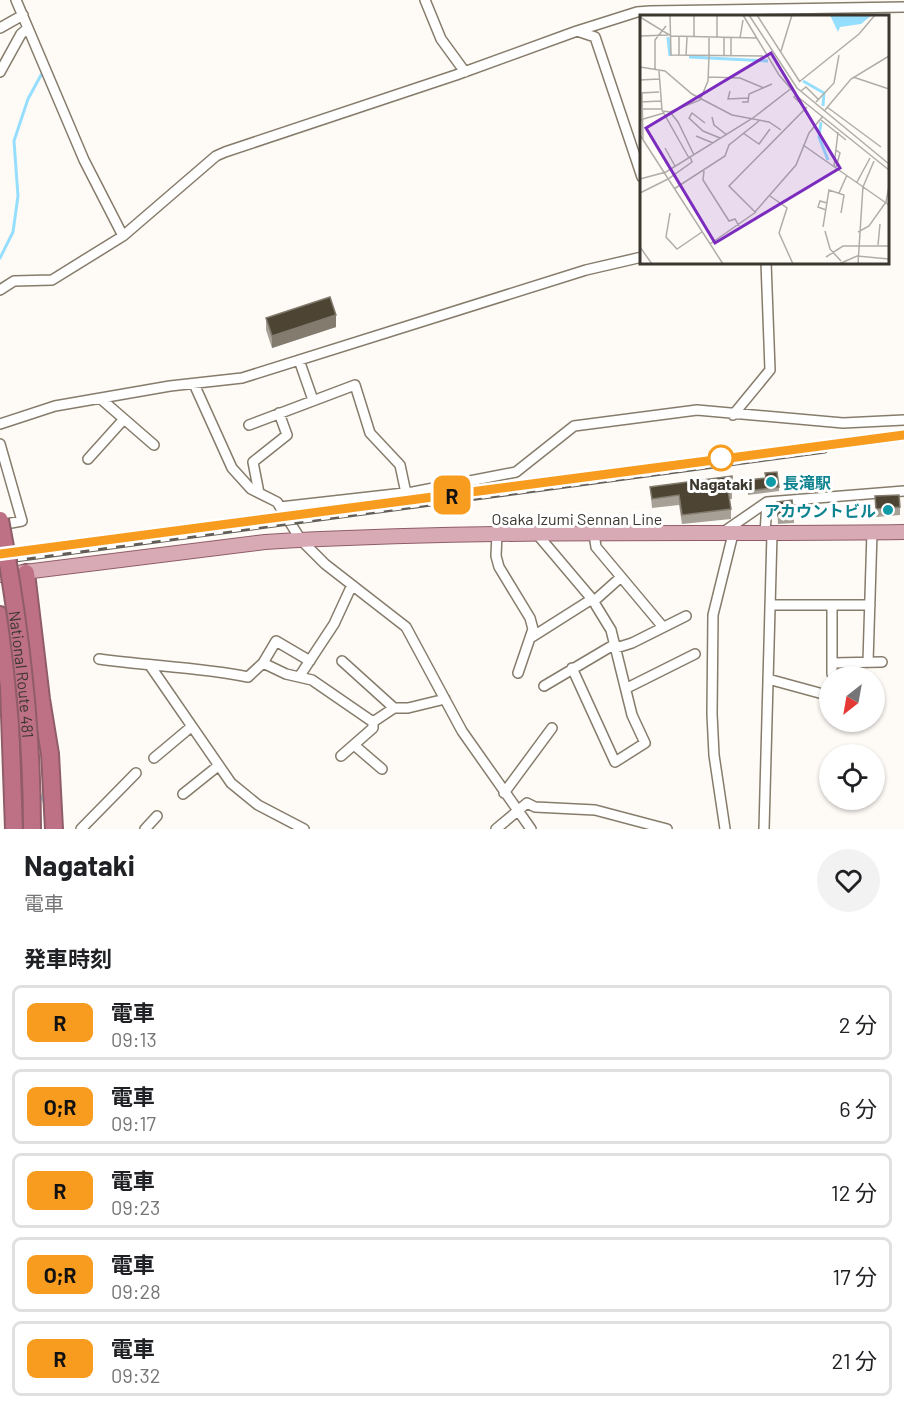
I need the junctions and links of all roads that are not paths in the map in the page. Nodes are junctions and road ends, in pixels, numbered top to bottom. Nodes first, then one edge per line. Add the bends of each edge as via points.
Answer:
1 (16, 0) edge
2 (425, 0) edge
3 (904, 7) edge
4 (721, 13) edge
5 (22, 15) junction
6 (0, 28) edge
7 (28, 28) junction
8 (576, 31) junction
9 (0, 72) edge
10 (465, 72) junction
11 (640, 171) edge
12 (123, 236) junction
13 (640, 257) edge
14 (765, 264) edge
15 (0, 290) edge
16 (299, 360) junction
17 (194, 384) junction
18 (101, 399) junction
19 (313, 400) junction
20 (279, 413) junction
21 (733, 415) junction
22 (124, 419) junction
23 (904, 420) edge
24 (0, 424) edge
25 (249, 424) dead end
26 (0, 444) edge
27 (154, 445) dead end
28 (88, 459) dead end
29 (904, 491) edge
30 (260, 493) junction
31 (406, 493) junction
32 (767, 502) junction
33 (280, 507) junction
34 (0, 520) edge
35 (0, 525) edge
36 (872, 532) junction
37 (904, 532) edge
38 (497, 534) junction
39 (537, 534) junction
40 (594, 534) junction
41 (727, 534) junction
42 (769, 534) junction
43 (301, 540) junction
44 (26, 573) junction
45 (0, 575) edge
46 (621, 577) junction
47 (352, 585) junction
48 (592, 601) junction
49 (832, 605) junction
50 (870, 605) junction
51 (770, 606) junction
52 (0, 615) edge
53 (686, 616) dead end
54 (663, 627) junction
55 (532, 637) junction
56 (615, 646) junction
57 (695, 654) dead end
58 (99, 659) dead end
59 (310, 661) junction
60 (342, 661) dead end
61 (868, 662) junction
62 (882, 662) dead end
63 (263, 663) junction
64 (152, 667) junction
65 (572, 668) junction
66 (518, 673) dead end
67 (299, 677) junction
68 (768, 679) junction
69 (544, 686) dead end
70 (627, 688) junction
71 (819, 693) edge
72 (445, 699) junction
73 (394, 708) junction
74 (373, 722) junction
75 (191, 727) junction
76 (552, 728) dead end
77 (354, 745) junction
78 (341, 756) dead end
79 (154, 758) dead end
80 (218, 766) junction
81 (382, 769) dead end
82 (136, 773) dead end
83 (504, 793) junction
84 (183, 794) dead end
85 (516, 811) junction
86 (157, 816) dead end
87 (14, 829) edge
88 (32, 829) edge
89 (54, 829) edge
90 (81, 829) edge
91 (145, 829) edge
92 (304, 829) edge
93 (496, 829) edge
94 (531, 829) edge
95 (667, 829) edge
96 (725, 829) edge
97 (764, 829) edge

1 - 5 street
2 - 10 street via 441,39
3 - 4 street
4 - 8 street via 637,12
5 - 6 street
5 - 7 street
7 - 9 street
7 - 12 street via 84,160
8 - 10 street
8 - 11 street via 594,37
10 - 12 street via 216,156
12 - 15 street via 52,280 14,281
13 - 16 street via 586,270
14 - 21 street via 770,370
16 - 17 street via 242,378
16 - 19 street
17 - 18 street
17 - 30 street via 232,468 251,489
18 - 22 street
18 - 24 street via 55,406
19 - 20 street
19 - 31 street via 355,385 370,433 400,465
20 - 25 street
20 - 30 street via 287,435 253,462
21 - 23 street via 843,423
21 - 31 street via 697,410 574,426 516,472
22 - 27 street
22 - 28 street
26 - 35 street via 22,521
29 - 32 street
30 - 33 street
31 - 33 street
32 - 41 street
32 - 42 street
33 - 43 street
34 - 88 highway, National Route 481, bridge via 16,601 26,687
36 - 37 main road, Osaka Izumi Sennan Line
36 - 42 main road, Osaka Izumi Sennan Line
36 - 50 street
38 - 39 main road, Osaka Izumi Sennan Line
38 - 43 main road, Osaka Izumi Sennan Line
38 - 55 street via 499,567 530,618
39 - 40 main road, Osaka Izumi Sennan Line
39 - 48 street
40 - 41 main road, Osaka Izumi Sennan Line
40 - 46 street via 596,547
41 - 42 main road, Osaka Izumi Sennan Line
41 - 96 street via 713,615 712,724
42 - 51 street
43 - 44 main road, Osaka Izumi Sennan Line
43 - 47 street
44 - 45 main road, Osaka Izumi Sennan Line
44 - 89 highway via 50,754
46 - 48 street
46 - 54 street
47 - 59 street via 334,624
47 - 72 street via 406,627
48 - 55 street
48 - 56 street via 611,630
49 - 50 street
49 - 51 street
49 - 61 street via 833,668
50 - 61 street
51 - 68 street
52 - 87 highway via 9,687
53 - 54 street
54 - 56 street via 632,643
55 - 66 street
56 - 65 street
56 - 70 street
57 - 70 street
58 - 64 street
59 - 63 street via 276,641
59 - 67 street
60 - 73 street
61 - 62 street
63 - 64 street via 248,677 216,670
63 - 67 street
64 - 75 street
65 - 69 street
65 - 70 street via 615,762 645,743 632,715
67 - 74 street via 312,680
68 - 71 street
68 - 97 street
72 - 73 street
72 - 83 street
73 - 74 street
74 - 77 street via 373,728
75 - 79 street
75 - 80 street
76 - 83 street
77 - 78 street
77 - 81 street
80 - 84 street
80 - 92 street via 243,795
82 - 90 street
83 - 85 street
85 - 93 street
85 - 94 street
85 - 95 street via 527,803 535,807 595,810
86 - 91 street

